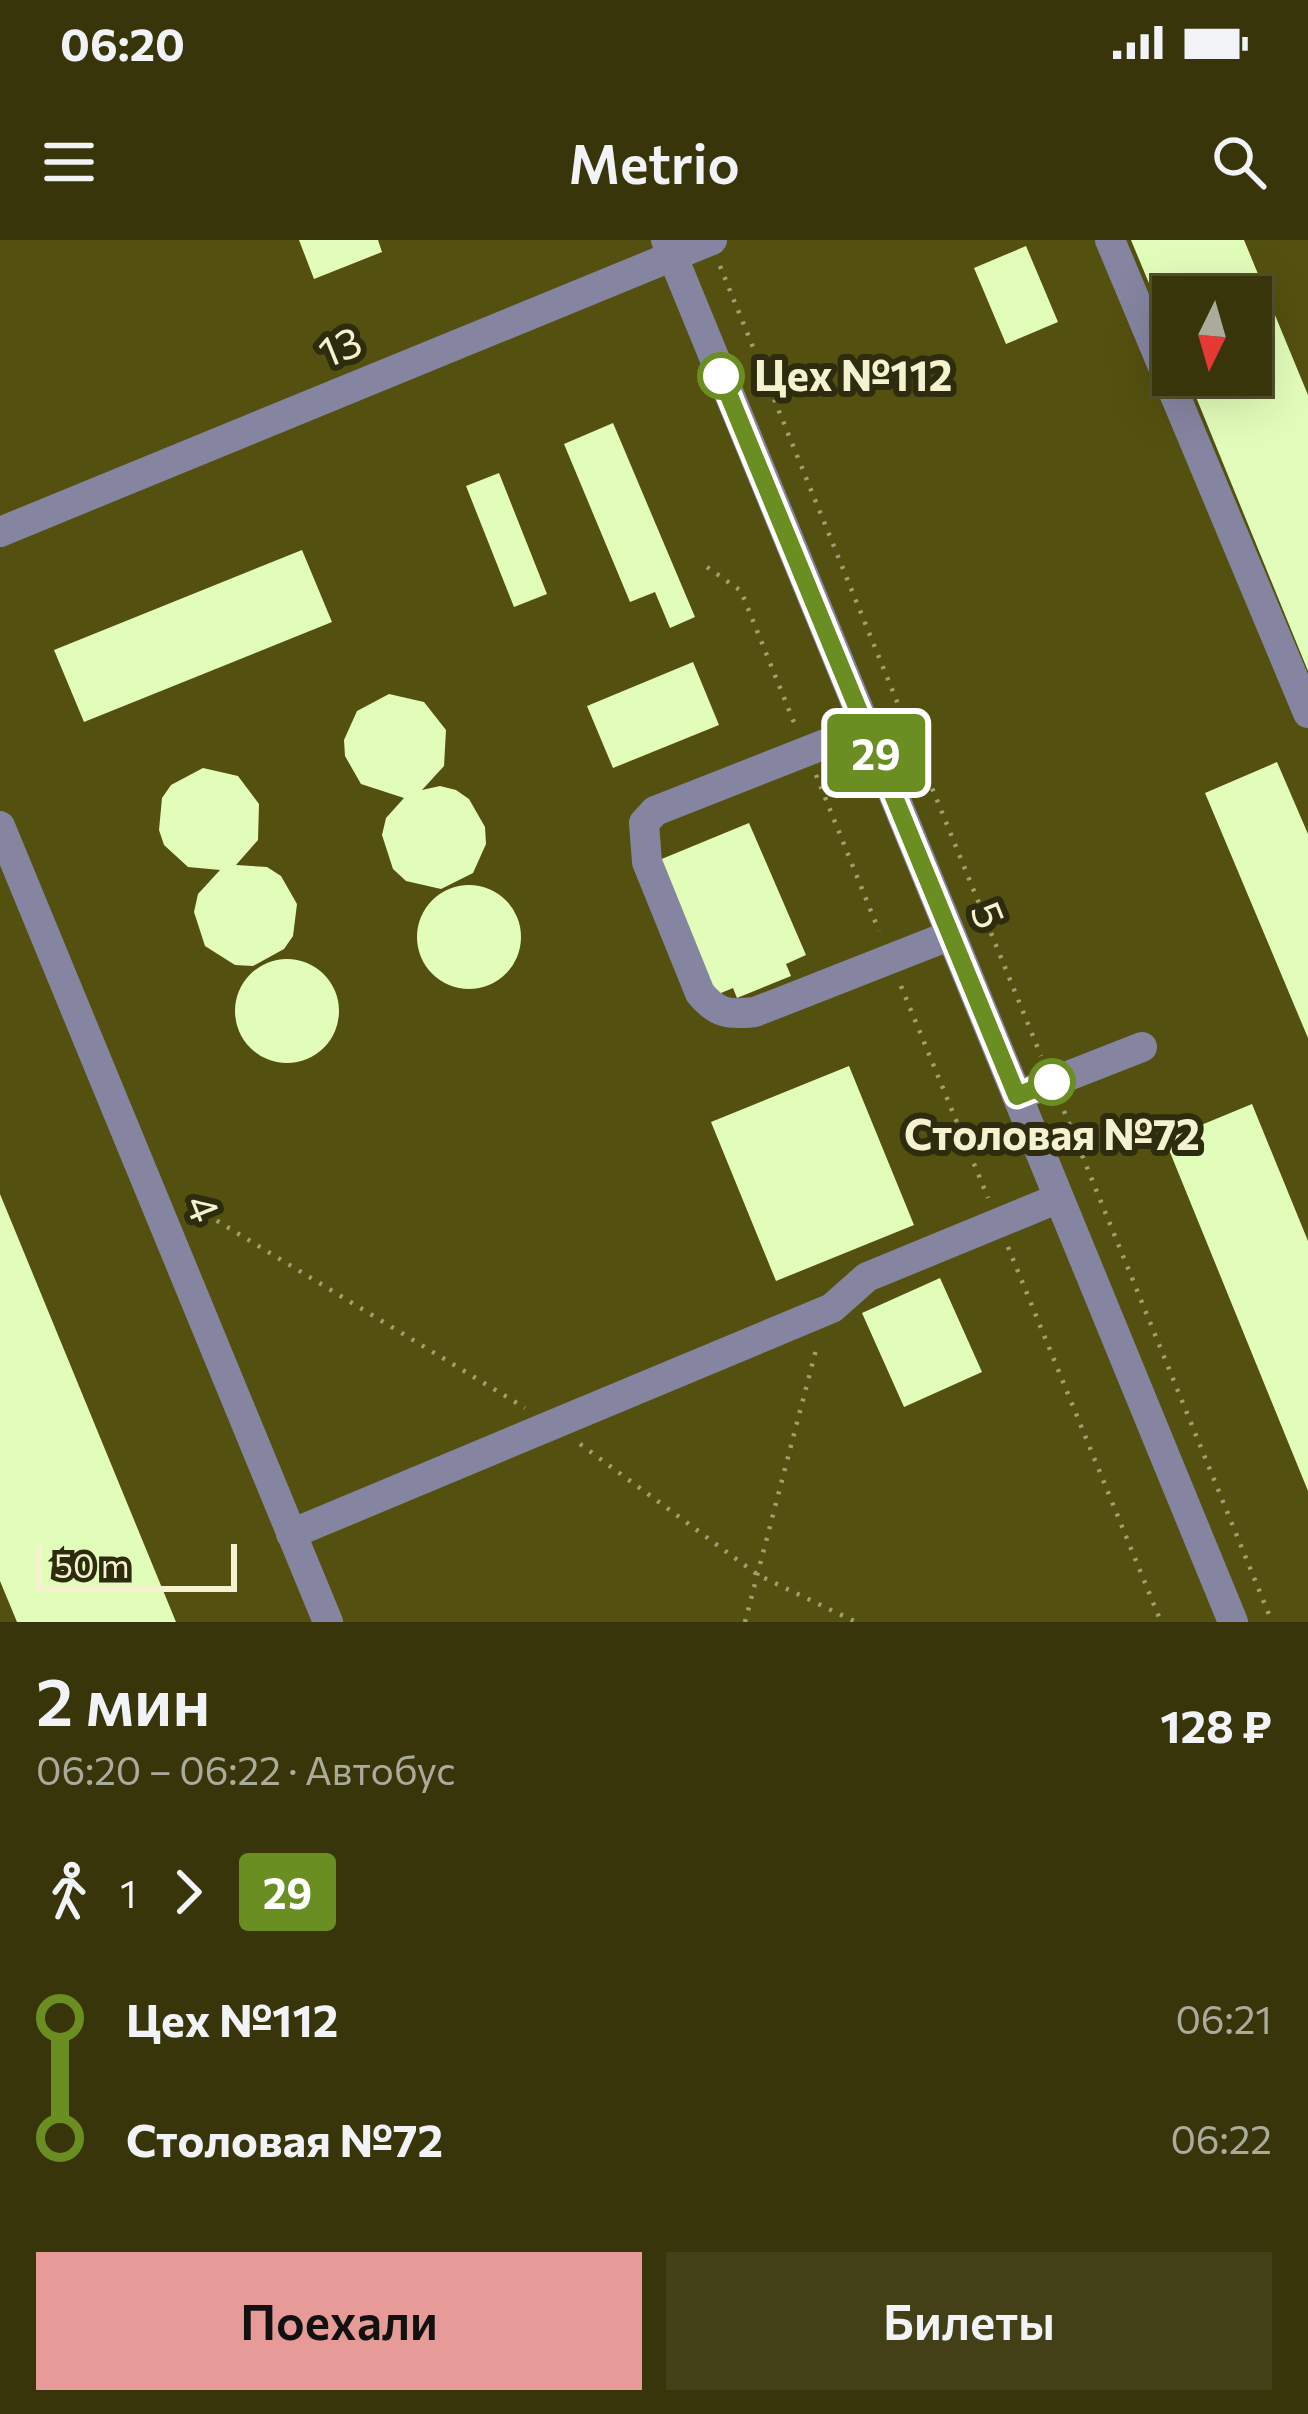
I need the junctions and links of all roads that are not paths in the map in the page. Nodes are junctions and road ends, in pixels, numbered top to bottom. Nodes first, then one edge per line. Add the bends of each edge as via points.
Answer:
1 (711, 240) edge
2 (1111, 240) edge
3 (670, 248) edge
4 (0, 532) edge
5 (1308, 713) edge
6 (866, 728) junction
7 (0, 826) edge
8 (951, 935) junction
9 (1142, 1047) dead end
10 (1017, 1096) junction
11 (1058, 1198) junction
12 (291, 1534) junction
13 (328, 1622) edge
14 (1233, 1622) edge

1 - 3 street, 13
2 - 5 street
3 - 4 street, 13
3 - 6 street, 5
6 - 8 street, 5
6 - 8 street via 655,811 644,823 647,862 700,993 712,1009 755,1012
7 - 12 street, 4
8 - 10 street, 5
9 - 10 street
10 - 11 street, 5
11 - 12 street via 867,1277 832,1307
11 - 14 street, 5
12 - 13 street, 4

